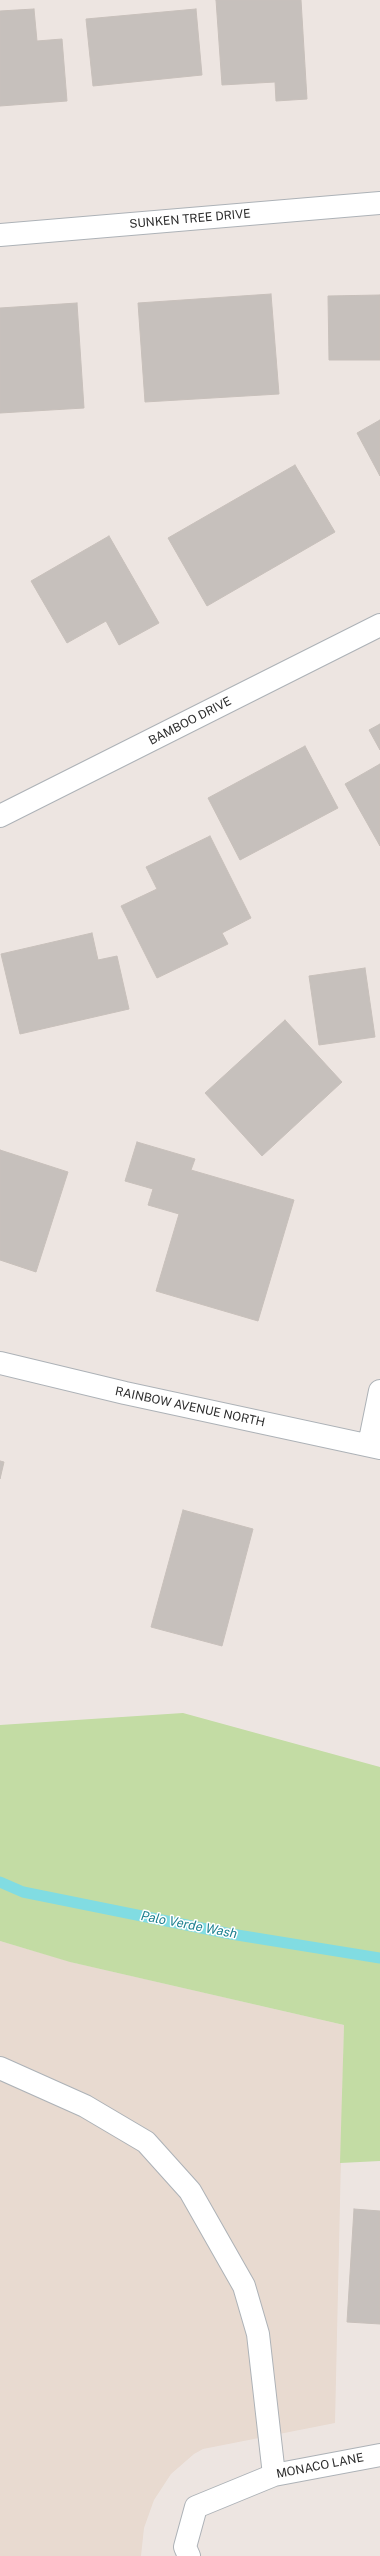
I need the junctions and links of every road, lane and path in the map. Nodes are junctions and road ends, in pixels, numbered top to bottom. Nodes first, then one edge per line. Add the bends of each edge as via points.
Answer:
1 (380, 203) edge
2 (0, 234) edge
3 (380, 626) edge
4 (0, 816) edge
5 (0, 1363) edge
6 (380, 1391) edge
7 (374, 1447) edge
8 (0, 2068) edge
9 (380, 2455) edge
10 (274, 2475) junction
11 (189, 2556) edge

1 - 2 street, SUNKEN TREE DRIVE
3 - 4 street, BAMBOO DRIVE
5 - 7 street, RAINBOW AVENUE NORTH
6 - 7 street
8 - 10 street via 85,2106 146,2142 190,2191 244,2286 258,2334
9 - 10 street, MONACO LANE
10 - 11 street, MONACO LANE via 196,2507 186,2547

